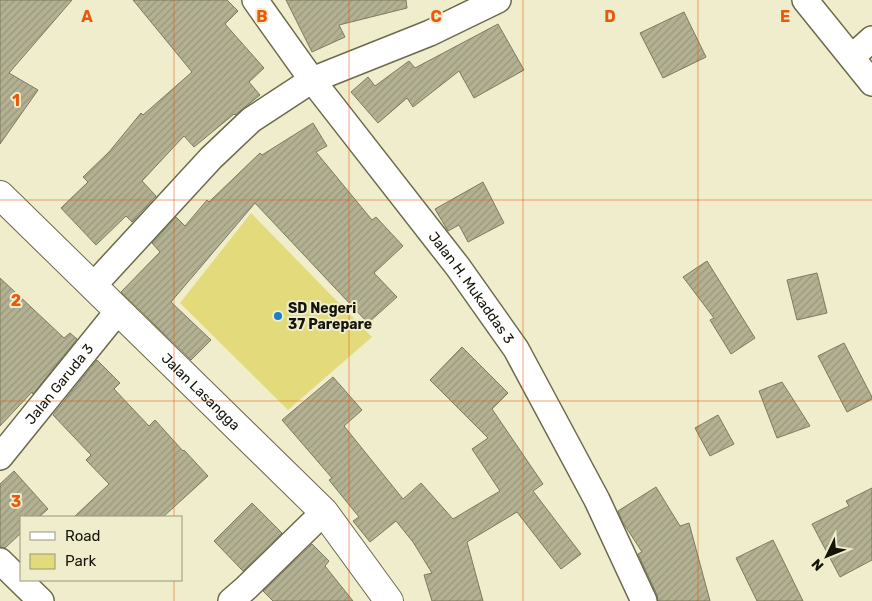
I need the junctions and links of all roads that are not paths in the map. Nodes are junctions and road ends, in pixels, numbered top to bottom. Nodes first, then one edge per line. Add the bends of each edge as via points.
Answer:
1 (255, 0) edge
2 (498, 0) edge
3 (805, 0) edge
4 (872, 39) edge
5 (852, 57) junction
6 (312, 80) junction
7 (872, 83) edge
8 (0, 195) edge
9 (93, 286) junction
10 (118, 312) junction
11 (0, 457) edge
12 (324, 512) junction
13 (0, 561) edge
14 (20, 581) edge
15 (20, 581) edge
16 (41, 601) edge
17 (231, 601) edge
18 (390, 601) edge
19 (644, 601) edge

1 - 6 street, Jalan H. Mukaddas 3
2 - 6 street via 430,33
3 - 5 street
4 - 5 street
5 - 7 street
6 - 9 street via 252,120 211,158
6 - 19 street, Jalan H. Mukaddas 3 via 458,267 516,349 597,500
8 - 9 street, Jalan Lasangga
9 - 10 street, Jalan Lasangga
10 - 11 street, Jalan Garuda 3
10 - 12 street, Jalan Lasangga
12 - 17 street
12 - 18 street, Jalan Lasangga
13 - 14 street
15 - 16 street

